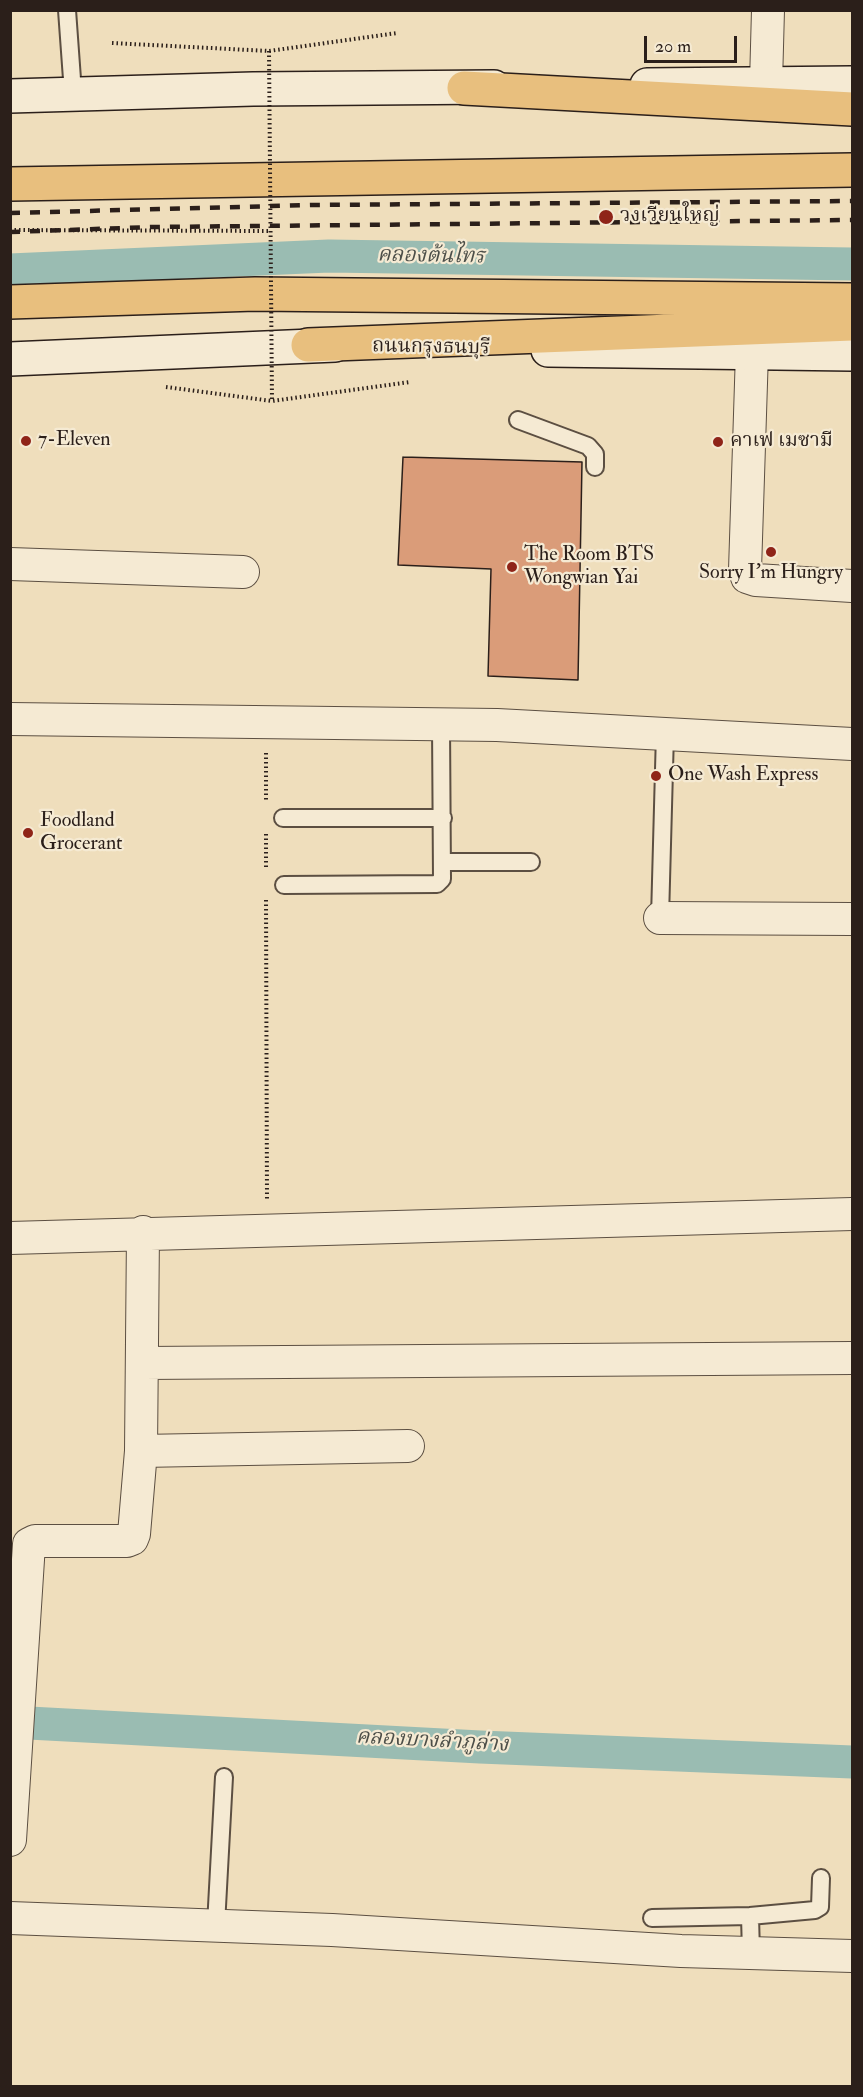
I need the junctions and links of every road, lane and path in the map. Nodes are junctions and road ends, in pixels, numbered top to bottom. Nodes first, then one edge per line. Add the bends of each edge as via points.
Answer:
1 (67, 10) edge
2 (768, 10) edge
3 (397, 33) dead end
4 (112, 43) dead end
5 (269, 51) junction
6 (766, 82) junction
7 (852, 83) edge
8 (464, 88) junction
9 (73, 93) junction
10 (10, 96) edge
11 (852, 109) edge
12 (852, 170) edge
13 (10, 184) edge
14 (10, 230) edge
15 (271, 231) junction
16 (852, 300) edge
17 (10, 302) edge
18 (852, 324) edge
19 (308, 345) junction
20 (752, 352) junction
21 (852, 354) edge
22 (10, 359) edge
23 (410, 382) dead end
24 (166, 387) dead end
25 (272, 400) junction
26 (518, 420) dead end
27 (596, 466) dead end
28 (10, 564) edge
29 (243, 572) dead end
30 (852, 586) edge
31 (10, 719) edge
32 (441, 724) junction
33 (665, 733) junction
34 (852, 744) edge
35 (283, 818) dead end
36 (443, 818) junction
37 (442, 862) junction
38 (531, 862) dead end
39 (284, 885) dead end
40 (660, 918) joint
41 (852, 919) edge
42 (267, 1081) dead end
43 (852, 1214) edge
44 (268, 1228) junction
45 (143, 1232) junction
46 (10, 1238) edge
47 (852, 1358) edge
48 (144, 1363) junction
49 (408, 1446) dead end
50 (141, 1451) junction
51 (17, 1616) edge
52 (224, 1777) dead end
53 (11, 1823) edge
54 (10, 1840) edge
55 (821, 1878) dead end
56 (750, 1916) junction
57 (10, 1918) edge
58 (652, 1918) dead end
59 (216, 1925) junction
60 (751, 1953) junction
61 (852, 1956) edge

1 - 9 lane
2 - 6 street
3 - 5 path
4 - 5 path
5 - 15 path, bridge
6 - 7 main road
6 - 8 main road
8 - 9 main road
8 - 11 main road
9 - 10 main road
12 - 13 main road
14 - 15 path
15 - 25 path, bridge
16 - 17 main road via 255,294
18 - 19 main road
19 - 20 main road, ถนนกรุงธนบุรี
19 - 22 main road, ถนนกรุงธนบุรี
20 - 21 main road, ถนนกรุงธนบุรี
20 - 30 street via 747,577
23 - 25 path
24 - 25 path
26 - 27 lane via 588,446 596,454
28 - 29 street
31 - 32 street
32 - 33 street
32 - 36 lane
33 - 34 street
33 - 40 lane
35 - 36 lane
36 - 37 lane
37 - 38 lane
37 - 39 lane via 442,879 429,886
40 - 41 street
42 - 44 path
43 - 44 street
44 - 45 street
45 - 46 street
45 - 48 street
47 - 48 street
48 - 50 street
49 - 50 street
50 - 51 street via 132,1539 29,1544
51 - 53 street
52 - 59 lane
53 - 54 street
55 - 56 lane via 818,1909
56 - 58 lane
56 - 60 lane
57 - 59 street
59 - 60 street
60 - 61 street

